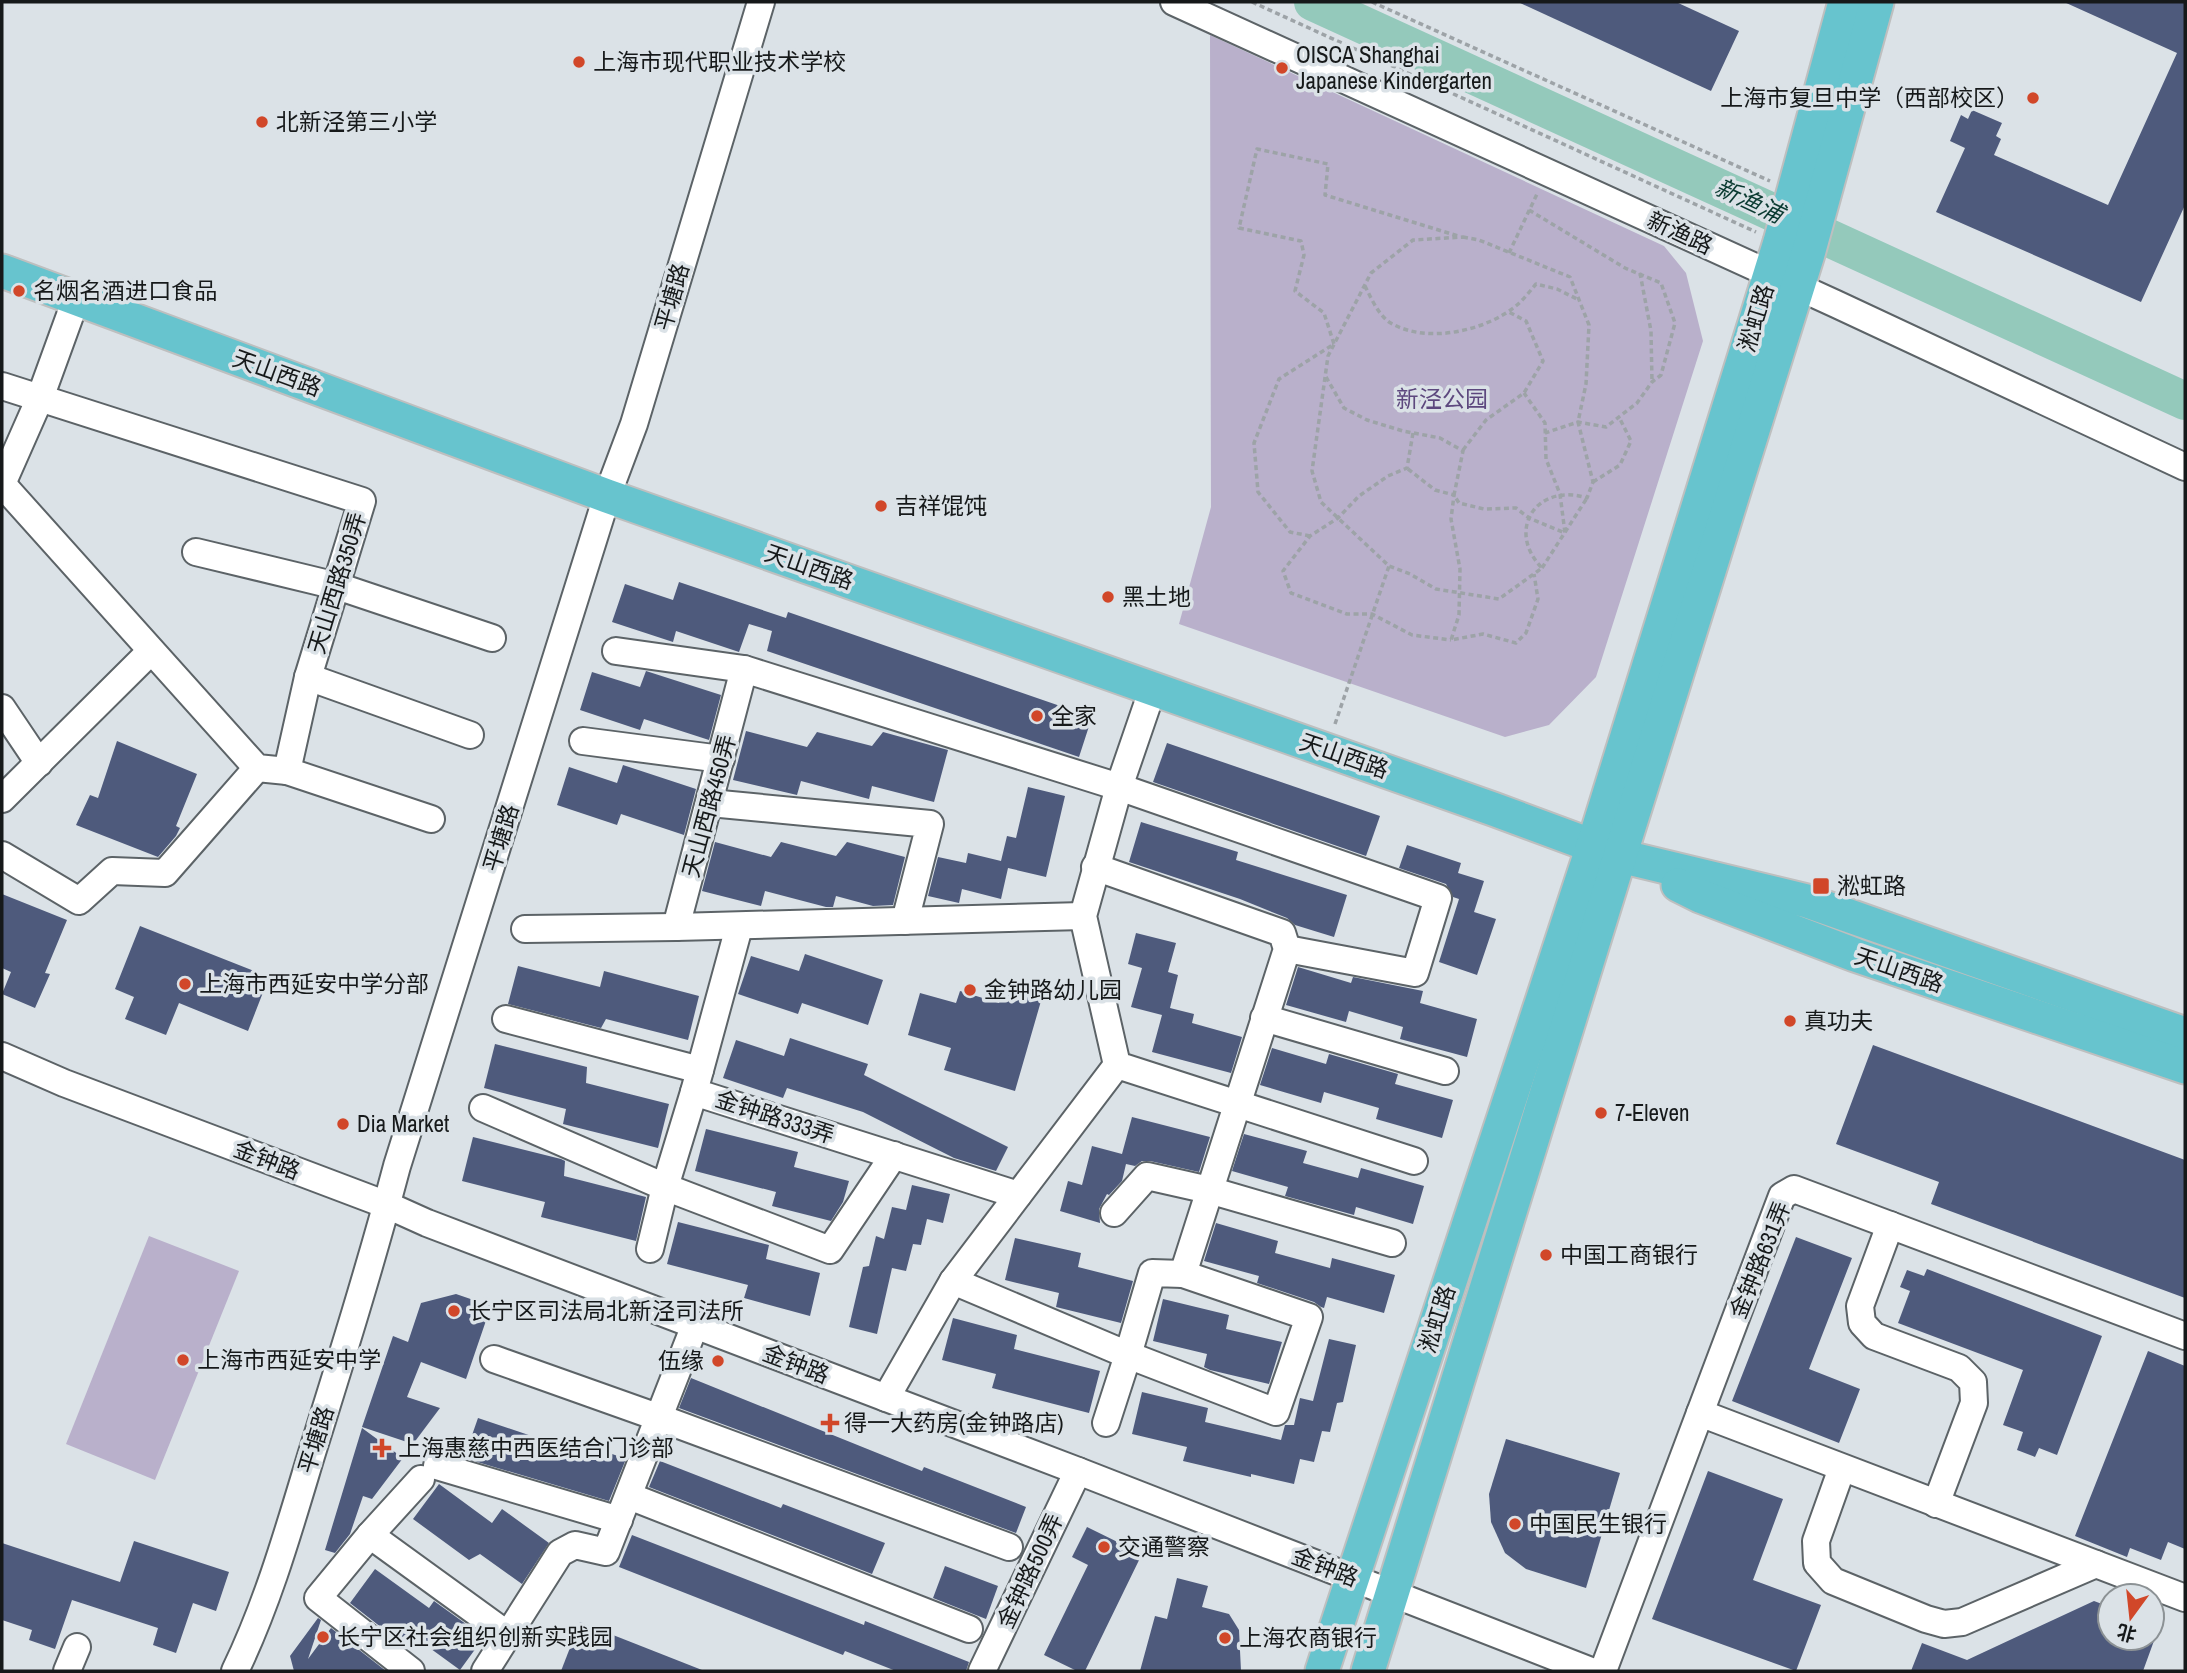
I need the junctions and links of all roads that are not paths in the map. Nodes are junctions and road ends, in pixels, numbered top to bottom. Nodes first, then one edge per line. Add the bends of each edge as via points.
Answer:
1 (761, 2) edge
2 (1174, 2) edge
3 (1845, 2) edge
4 (1877, 2) edge
5 (1808, 198) junction
6 (2, 271) edge
7 (1784, 280) junction
8 (76, 299) junction
9 (2, 386) edge
10 (40, 398) junction
11 (2185, 467) edge
12 (2, 484) edge
13 (607, 496) junction
14 (196, 552) dead end
15 (337, 586) junction
16 (492, 638) dead end
17 (152, 651) junction
18 (616, 652) dead end
19 (744, 669) junction
20 (307, 677) junction
21 (1153, 688) junction
22 (2, 708) edge
23 (470, 736) dead end
24 (583, 741) dead end
25 (721, 759) junction
26 (39, 763) junction
27 (257, 768) junction
28 (286, 771) junction
29 (1119, 788) junction
30 (2, 799) edge
31 (710, 803) junction
32 (431, 819) dead end
33 (1606, 851) junction
34 (2, 855) edge
35 (1095, 867) junction
36 (1083, 916) junction
37 (905, 921) junction
38 (739, 927) junction
39 (676, 928) junction
40 (525, 929) dead end
41 (1287, 949) junction
42 (1264, 1018) junction
43 (506, 1019) dead end
44 (2185, 1034) edge
45 (2, 1056) edge
46 (1117, 1065) junction
47 (2185, 1067) edge
48 (1445, 1071) dead end
49 (697, 1081) junction
50 (1237, 1104) junction
51 (484, 1108) dead end
52 (894, 1155) junction
53 (1414, 1161) dead end
54 (665, 1187) junction
55 (1209, 1190) junction
56 (1018, 1195) junction
57 (387, 1205) junction
58 (1114, 1213) dead end
59 (1890, 1225) junction
60 (1392, 1243) dead end
61 (650, 1248) dead end
62 (1183, 1274) junction
63 (953, 1281) junction
64 (695, 1325) junction
65 (2185, 1336) edge
66 (1128, 1354) junction
67 (494, 1359) dead end
68 (886, 1398) junction
69 (1700, 1413) junction
70 (660, 1418) junction
71 (1106, 1423) dead end
72 (1842, 1468) junction
73 (1077, 1471) junction
74 (1936, 1504) junction
75 (624, 1508) junction
76 (370, 1535) junction
77 (1009, 1547) dead end
78 (2096, 1564) junction
79 (1351, 1577) junction
80 (1392, 1593) junction
81 (2185, 1598) edge
82 (969, 1629) dead end
83 (508, 1635) junction
84 (238, 1670) edge
85 (411, 1671) edge
86 (485, 1671) edge
87 (982, 1671) edge
88 (1322, 1671) edge
89 (1368, 1671) edge
90 (1591, 1671) edge
91 (1603, 1671) edge

1 - 13 street, 平塘路 via 634,425
2 - 7 street, 新渔路
3 - 5 main road, 淞虹路
4 - 5 main road, 淞虹路
5 - 7 main road, 淞虹路
6 - 8 main road, 天山西路
7 - 11 street, 新渔路
7 - 33 main road, 淞虹路
8 - 10 street
8 - 13 main road, 天山西路
9 - 10 street
10 - 12 street
10 - 15 street, 天山西路350弄 via 362,501
12 - 17 street
13 - 21 main road, 天山西路
13 - 57 street, 平塘路
14 - 15 street
15 - 16 street
15 - 20 street, 天山西路350弄
17 - 26 street
17 - 27 street
18 - 19 street
19 - 25 street, 天山西路450弄
19 - 29 street
20 - 23 street
20 - 28 street, 天山西路350弄
21 - 29 street
21 - 33 main road, 天山西路
22 - 26 street
24 - 25 street
25 - 31 street, 天山西路450弄
26 - 30 street
27 - 28 street
27 - 34 street via 165,873 112,871 79,901
28 - 32 street
29 - 35 street
29 - 41 street via 1438,898 1415,973
31 - 37 street via 930,824
31 - 39 street, 天山西路450弄
33 - 44 main road, 天山西路 via 1807,901
33 - 47 main road, 天山西路 via 1700,896 1855,955
33 - 79 main road, 淞虹路
33 - 80 main road, 淞虹路
35 - 36 street
35 - 41 street via 1282,933
36 - 37 street
36 - 46 street
37 - 38 street
38 - 39 street
38 - 49 street, 金钟路333弄
39 - 40 street
41 - 42 street
42 - 48 street
42 - 50 street
43 - 49 street
45 - 57 street, 金钟路
46 - 50 street
46 - 56 street
49 - 52 street, 金钟路333弄
49 - 54 street
50 - 53 street
50 - 55 street
51 - 54 street
52 - 54 street via 830,1250
52 - 56 street, 金钟路333弄
54 - 61 street
55 - 58 street via 1147,1176
55 - 60 street
55 - 62 street
56 - 63 street
57 - 64 street, 金钟路
57 - 84 street, 平塘路 via 289,1530
59 - 65 street
59 - 69 street, 金钟路631弄 via 1794,1189 1782,1196
59 - 74 street via 1860,1306 1862,1323 1874,1336 1959,1368 1973,1382 1974,1403
62 - 66 street via 1152,1273
62 - 66 street via 1309,1317 1276,1412
63 - 66 street
63 - 68 street
64 - 68 street, 金钟路
64 - 70 street
66 - 71 street
67 - 70 street
68 - 73 street, 金钟路
69 - 72 street
69 - 91 street, 金钟路631弄
70 - 75 street
70 - 77 street
72 - 74 street
72 - 78 street via 1816,1541 1817,1563 1832,1581 1926,1619 1962,1622
73 - 79 street, 金钟路
73 - 87 street, 金钟路500弄
74 - 78 street
75 - 76 street via 429,1472
75 - 82 street
75 - 83 street via 606,1552 575,1545 560,1553
76 - 83 street
76 - 85 street via 318,1598
78 - 81 street
79 - 80 street, 金钟路
79 - 88 main road, 淞虹路
80 - 89 main road, 淞虹路
80 - 90 street, 金钟路
83 - 86 street

